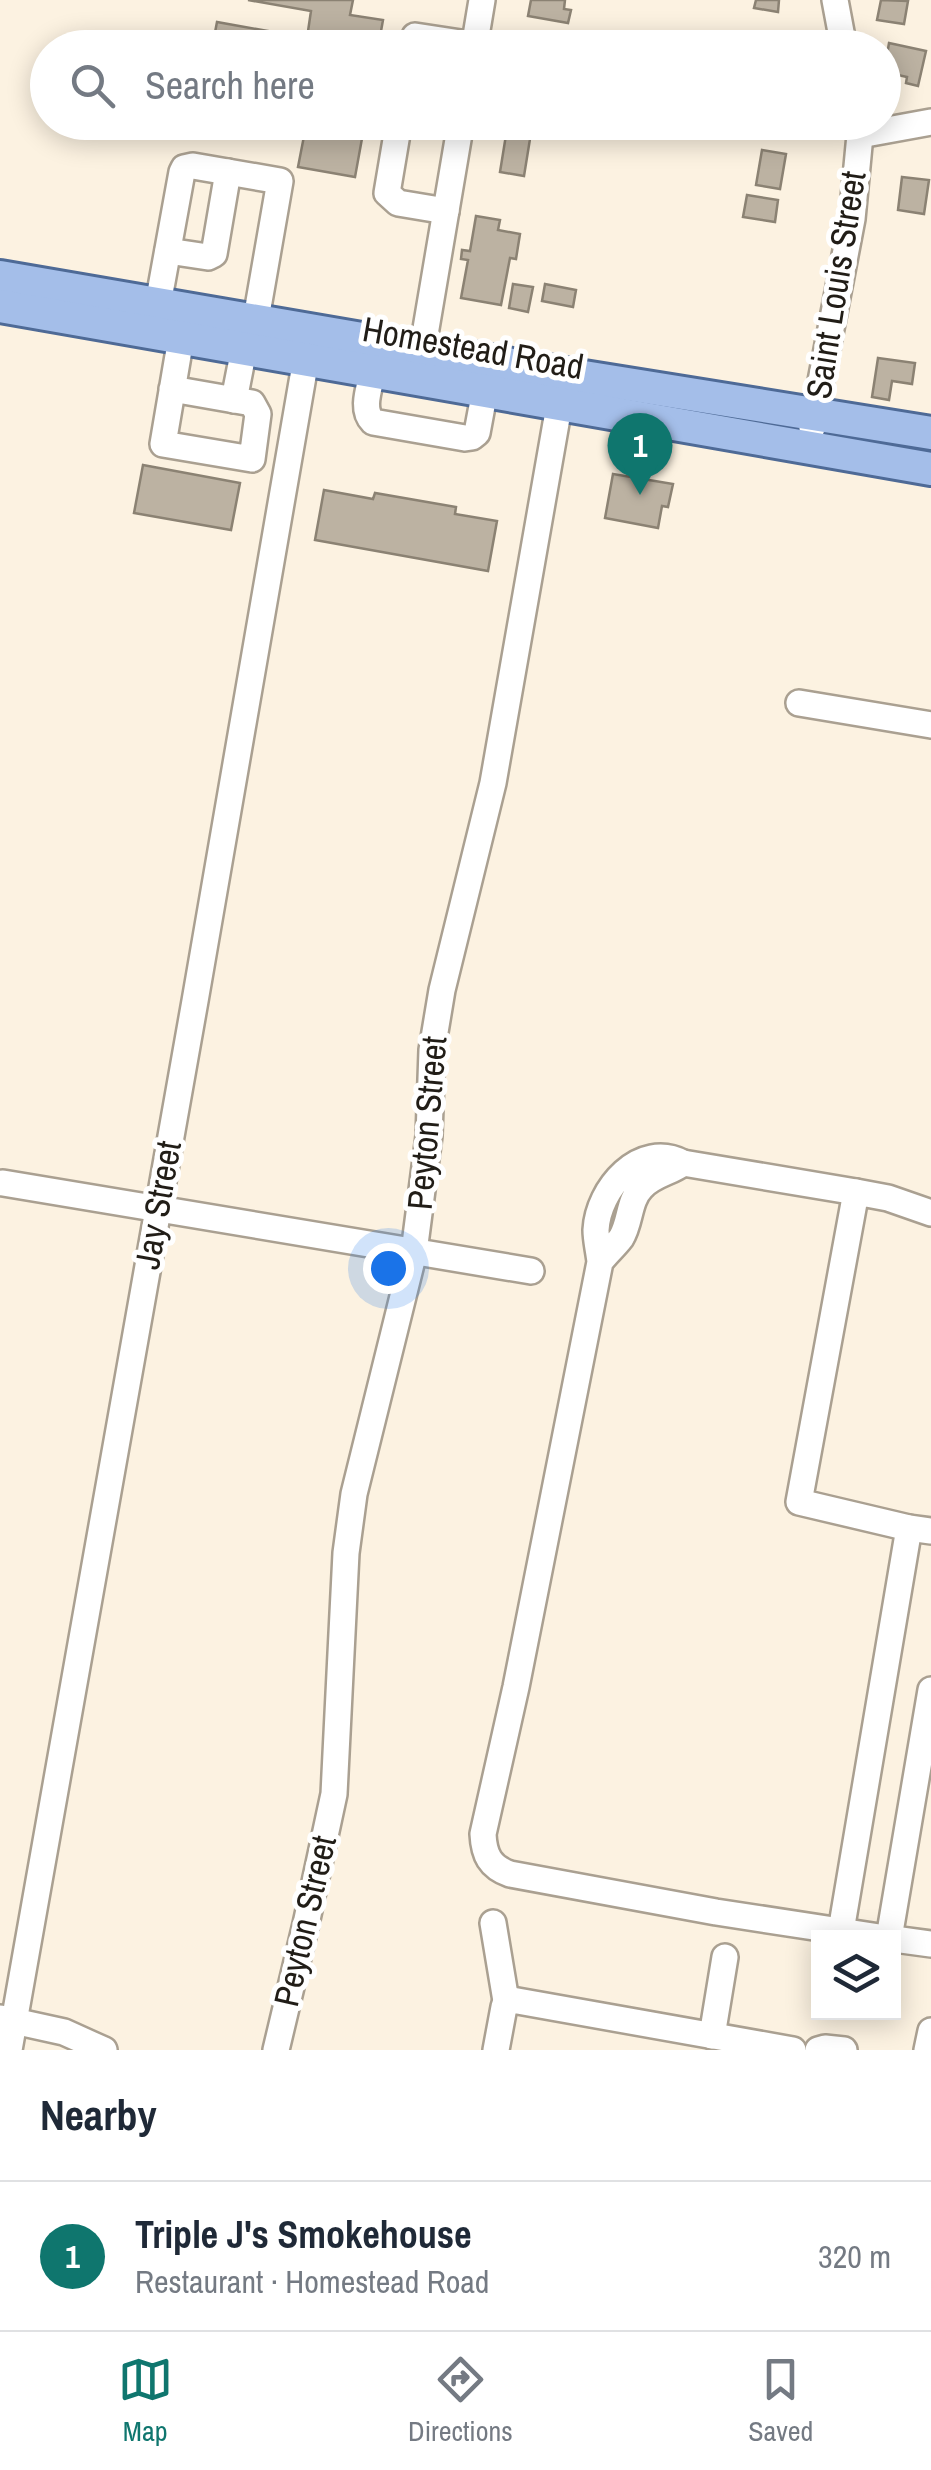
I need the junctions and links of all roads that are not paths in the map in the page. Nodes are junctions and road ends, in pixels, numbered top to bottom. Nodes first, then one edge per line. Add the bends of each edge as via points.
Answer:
1 (482, 0) edge
2 (835, 0) edge
3 (472, 30) edge
4 (841, 30) edge
5 (931, 122) edge
6 (901, 125) edge
7 (396, 140) edge
8 (458, 140) edge
9 (858, 140) edge
10 (228, 172) junction
11 (446, 211) junction
12 (168, 251) junction
13 (0, 277) edge
14 (158, 304) junction
15 (0, 306) edge
16 (250, 334) junction
17 (182, 338) junction
18 (306, 359) junction
19 (420, 363) junction
20 (373, 370) junction
21 (562, 388) junction
22 (172, 389) junction
23 (486, 390) junction
24 (234, 400) junction
25 (815, 413) junction
26 (258, 425) junction
27 (294, 432) junction
28 (931, 434) edge
29 (809, 448) junction
30 (931, 469) edge
31 (799, 703) dead end
32 (931, 725) edge
33 (3, 1184) dead end
34 (856, 1192) junction
35 (157, 1209) junction
36 (931, 1213) edge
37 (414, 1252) junction
38 (531, 1271) dead end
39 (920, 1529) edge
40 (931, 1690) edge
41 (493, 1923) dead end
42 (835, 1930) edge
43 (842, 1930) edge
44 (891, 1930) edge
45 (901, 1940) edge
46 (931, 1944) edge
47 (725, 1958) dead end
48 (506, 2002) junction
49 (7, 2019) edge
50 (931, 2031) edge
51 (712, 2036) junction
52 (9, 2050) edge
53 (104, 2050) edge
54 (276, 2050) edge
55 (496, 2050) edge
56 (793, 2050) edge
57 (818, 2050) edge
58 (844, 2050) edge
59 (928, 2050) edge

1 - 3 street
2 - 4 street
5 - 6 street
7 - 11 street via 387,193 398,203
8 - 11 street
9 - 25 street, Saint Louis Street via 852,220
10 - 12 street via 184,168
10 - 12 street via 214,254
10 - 16 street via 280,181
11 - 19 street
12 - 14 street
13 - 14 main road, Homestead Road
14 - 16 main road, Homestead Road
15 - 17 main road, Homestead Road
16 - 17 main road, Homestead Road
16 - 18 main road, Homestead Road
16 - 19 main road, Homestead Road
16 - 24 street
17 - 22 street
18 - 20 main road, Homestead Road
18 - 27 street, Jay Street
19 - 20 main road, Homestead Road
19 - 21 main road, Homestead Road
19 - 23 main road, Homestead Road
20 - 23 street via 366,410 373,422 472,437
21 - 23 main road, Homestead Road
21 - 25 main road, Homestead Road
21 - 29 main road, Homestead Road
21 - 37 street, Peyton Street via 493,783 442,990
22 - 24 street
22 - 26 street via 163,444 252,458
24 - 26 street via 252,403
25 - 28 main road, Homestead Road
25 - 29 street, Saint Louis Street
26 - 27 street
27 - 35 street, Jay Street
29 - 30 main road, Homestead Road
31 - 32 street
33 - 35 street
34 - 36 street
34 - 39 street via 800,1502
34 - 42 street via 684,1163 653,1177 634,1197 623,1235 600,1262 484,1834 491,1864 510,1874
35 - 37 street
35 - 49 street, Jay Street
37 - 38 street
37 - 54 street, Peyton Street via 354,1494 334,1794
39 - 43 street
40 - 44 street
41 - 48 street
45 - 46 street
47 - 51 street
48 - 51 street
48 - 55 street
49 - 52 street, Jay Street
49 - 53 street
50 - 59 street
51 - 56 street
57 - 58 street

